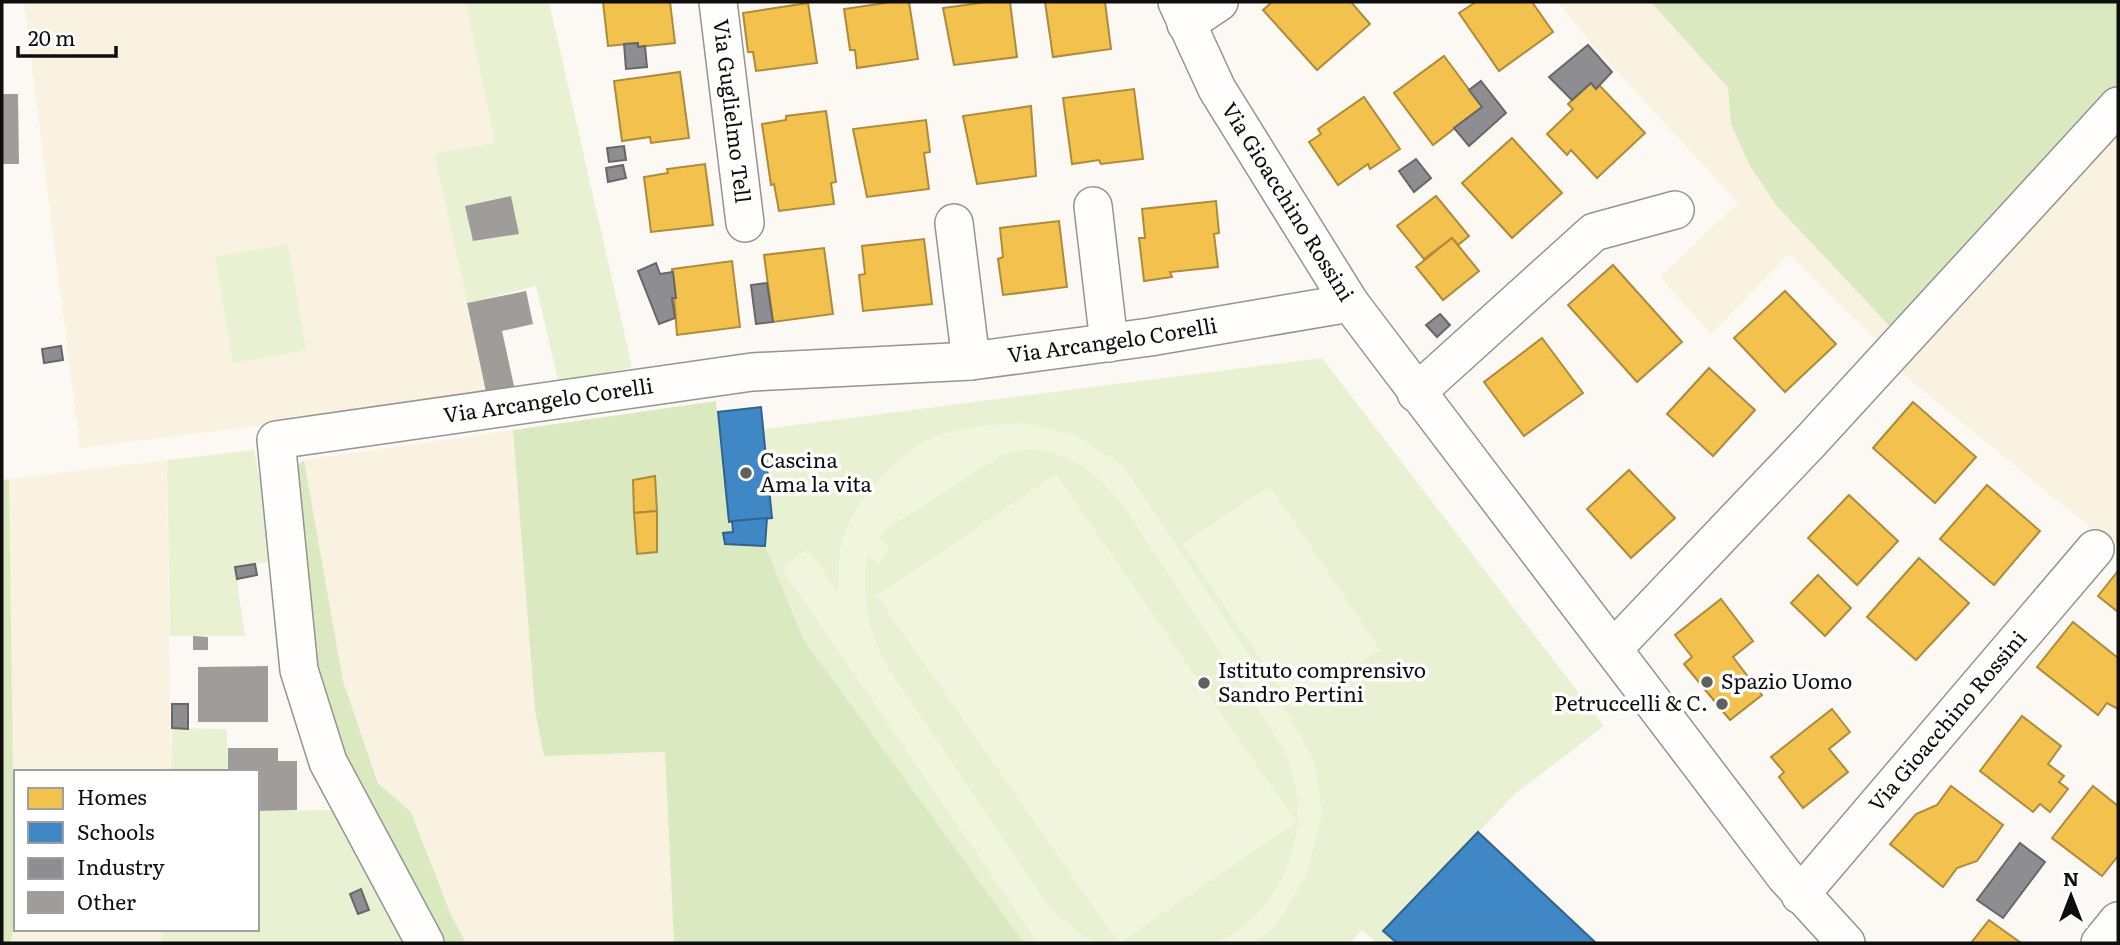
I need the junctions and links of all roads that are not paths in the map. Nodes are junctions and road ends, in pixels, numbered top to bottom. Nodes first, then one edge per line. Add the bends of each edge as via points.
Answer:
1 (718, 2) edge
2 (1219, 2) edge
3 (1181, 13) edge
4 (2118, 106) edge
5 (1093, 206) dead end
6 (1675, 210) dead end
7 (745, 223) dead end
8 (954, 223) dead end
9 (1350, 303) junction
10 (1109, 343) junction
11 (971, 361) junction
12 (1416, 393) junction
13 (2095, 549) dead end
14 (1613, 649) junction
15 (1800, 895) junction
16 (2118, 921) edge
17 (425, 943) edge
18 (1846, 943) edge
19 (2100, 943) edge

1 - 7 street, Via Guglielmo Tell
2 - 3 street
3 - 9 street, Via Gioacchino Rossini via 1217,89
4 - 14 street
5 - 10 street
6 - 12 street via 1594,232
8 - 11 street
9 - 10 street, Via Arcangelo Corelli
9 - 12 street, Via Gioacchino Rossini
10 - 11 street, Via Arcangelo Corelli
11 - 17 street, Via Arcangelo Corelli via 752,372 276,440 299,670 328,762
12 - 14 street, Via Gioacchino Rossini
13 - 15 street, Via Gioacchino Rossini
14 - 15 street, Via Gioacchino Rossini
15 - 18 street, Via Gioacchino Rossini
16 - 19 street

